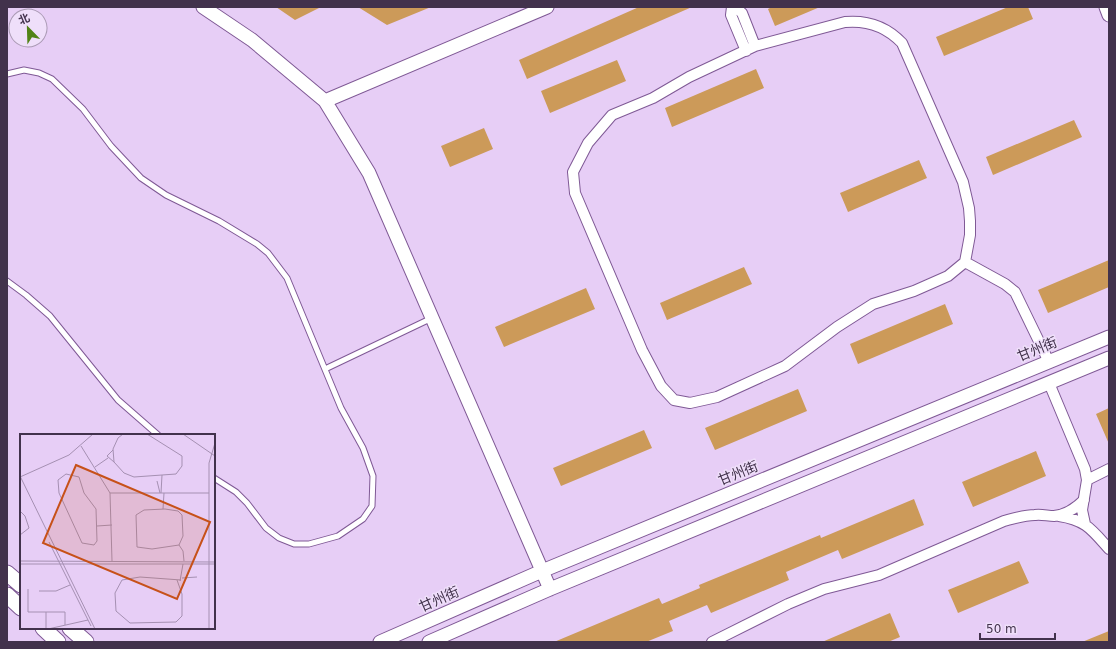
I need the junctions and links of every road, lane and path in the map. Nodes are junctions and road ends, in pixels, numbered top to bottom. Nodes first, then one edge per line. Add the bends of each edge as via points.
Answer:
1 (203, 7) edge
2 (547, 7) edge
3 (732, 7) edge
4 (736, 7) edge
5 (1106, 7) edge
6 (1109, 15) edge
7 (756, 46) junction
8 (746, 51) junction
9 (7, 74) edge
10 (325, 101) junction
11 (965, 262) junction
12 (7, 281) edge
13 (432, 318) junction
14 (1109, 337) edge
15 (1109, 358) edge
16 (1049, 362) junction
17 (325, 369) junction
18 (1049, 383) junction
19 (157, 434) edge
20 (1109, 470) edge
21 (215, 479) edge
22 (1087, 480) junction
23 (1084, 500) junction
24 (1055, 516) junction
25 (1085, 524) junction
26 (1109, 549) edge
27 (542, 571) junction
28 (7, 573) edge
29 (20, 584) edge
30 (550, 589) junction
31 (7, 595) edge
32 (20, 607) edge
33 (44, 629) edge
34 (71, 629) edge
35 (58, 642) edge
36 (86, 642) edge
37 (380, 642) edge
38 (428, 642) edge
39 (712, 642) edge

1 - 10 street via 252,40
2 - 10 street
3 - 8 street via 731,15
4 - 7 street via 742,13
5 - 6 street
7 - 8 street
7 - 11 street via 853,21 876,25 890,32 902,43 963,182 970,221
8 - 11 street via 689,77 653,98 612,115 588,143 573,172 575,193 642,350 661,386 674,400 690,403 717,397 785,366 873,304 914,291 948,276
9 - 17 lane via 24,70 52,79 83,109 111,146 141,178 166,195 219,221 268,253 287,278
10 - 13 street via 369,174
11 - 16 street via 1015,292
12 - 19 lane via 50,316 118,400
13 - 17 lane
13 - 27 street
14 - 16 street, 甘州街
15 - 18 street
16 - 27 street, 甘州街
17 - 21 lane via 374,476 372,506 364,519 338,536 309,544 294,544 278,538 266,528 236,492
18 - 22 street via 1085,469
18 - 30 street
20 - 22 street
22 - 23 street
23 - 24 street via 1078,507
23 - 25 street
24 - 25 street via 1072,518
24 - 39 street via 1029,515 1004,520 879,575 824,589 788,604
25 - 26 street
27 - 30 street
27 - 37 street, 甘州街
28 - 29 main road
30 - 38 street
31 - 32 main road
33 - 35 main road
34 - 36 main road

